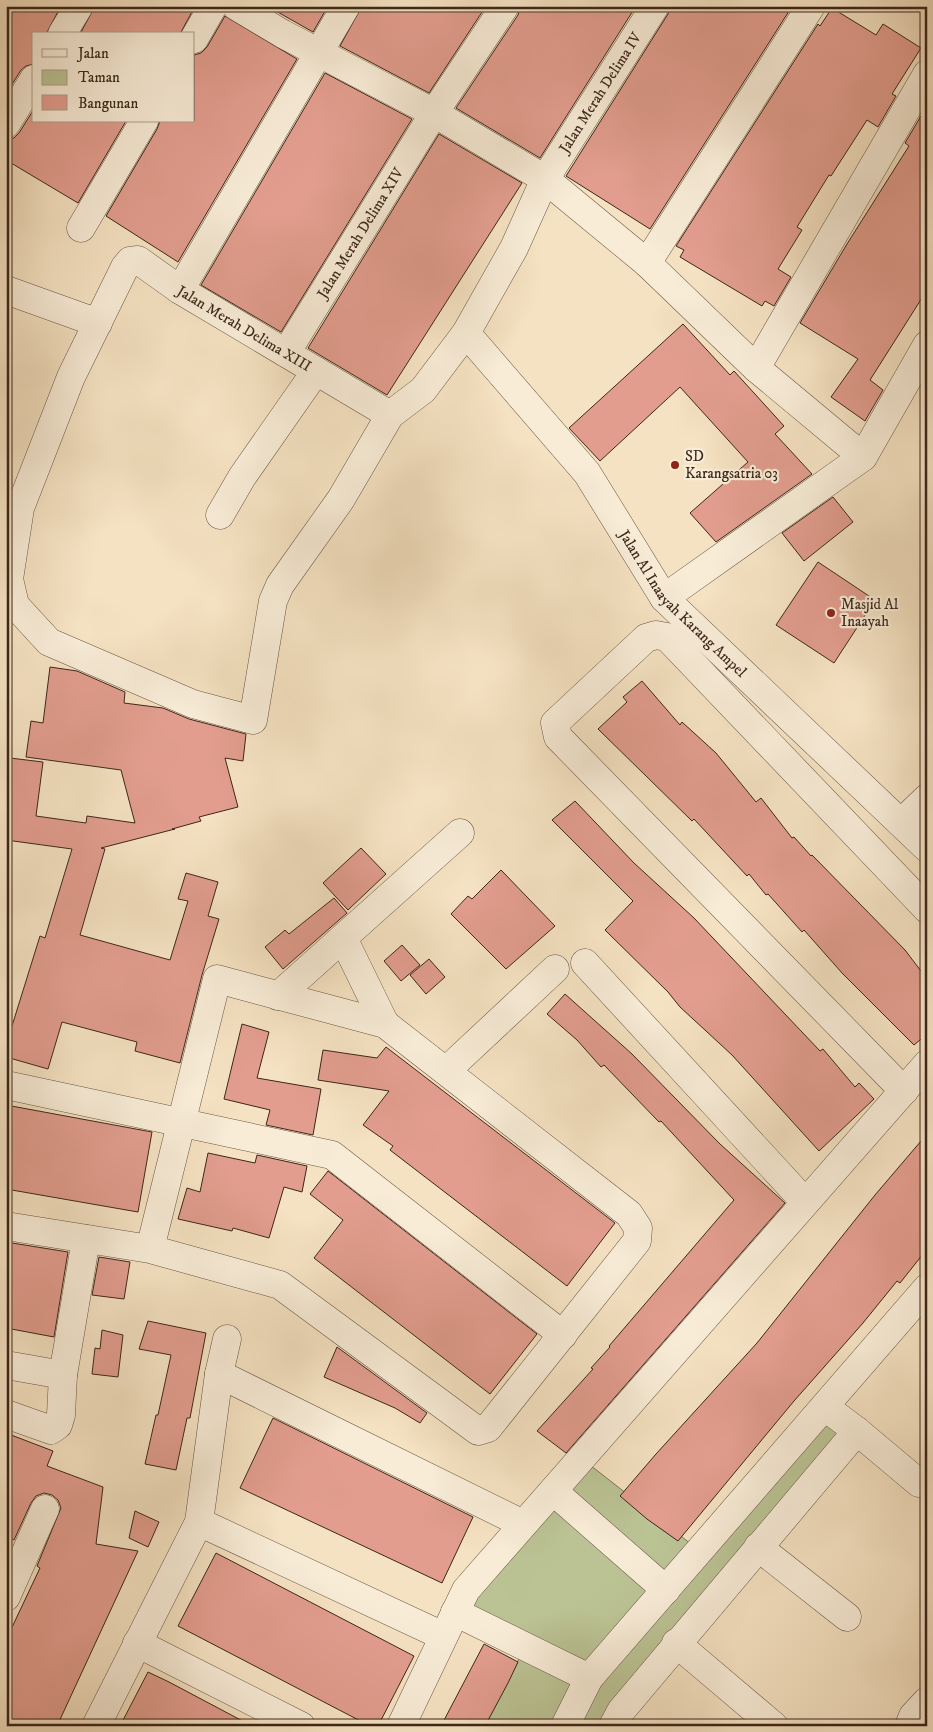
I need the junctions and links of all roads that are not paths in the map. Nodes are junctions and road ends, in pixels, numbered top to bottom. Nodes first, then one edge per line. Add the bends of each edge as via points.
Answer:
1 (78, 6) edge
2 (213, 6) edge
3 (236, 6) edge
4 (346, 6) edge
5 (504, 6) edge
6 (655, 6) edge
7 (811, 6) edge
8 (63, 32) edge
9 (195, 37) edge
10 (318, 52) junction
11 (927, 74) edge
12 (32, 82) edge
13 (434, 113) junction
14 (143, 122) edge
15 (6, 124) edge
16 (545, 179) junction
17 (81, 228) dead end
18 (647, 263) junction
19 (6, 290) edge
20 (180, 290) junction
21 (98, 323) junction
22 (466, 333) junction
23 (926, 346) edge
24 (286, 353) junction
25 (756, 368) junction
26 (316, 371) junction
27 (390, 416) junction
28 (863, 457) junction
29 (220, 515) dead end
30 (664, 598) junction
31 (927, 798) edge
32 (901, 823) junction
33 (460, 833) dead end
34 (927, 848) edge
35 (927, 909) edge
36 (343, 938) junction
37 (585, 963) dead end
38 (555, 969) dead end
39 (278, 996) junction
40 (385, 1024) junction
41 (927, 1064) edge
42 (447, 1070) junction
43 (6, 1085) edge
44 (904, 1090) junction
45 (181, 1121) junction
46 (805, 1202) junction
47 (6, 1226) edge
48 (86, 1238) junction
49 (150, 1249) junction
50 (927, 1288) edge
51 (563, 1335) junction
52 (227, 1339) dead end
53 (6, 1365) edge
54 (219, 1374) junction
55 (63, 1375) junction
56 (6, 1414) edge
57 (840, 1418) junction
58 (919, 1482) dead end
59 (553, 1491) junction
60 (45, 1509) dead end
61 (199, 1522) junction
62 (523, 1524) junction
63 (758, 1547) junction
64 (9, 1582) edge
65 (666, 1590) junction
66 (455, 1612) junction
67 (848, 1616) dead end
68 (444, 1636) junction
69 (137, 1643) junction
70 (676, 1644) junction
71 (589, 1678) junction
72 (96, 1726) edge
73 (301, 1726) edge
74 (401, 1726) edge
75 (565, 1726) edge
76 (614, 1726) edge
77 (774, 1726) edge

1 - 8 street
2 - 9 street
3 - 10 street
4 - 10 street
5 - 13 street, Jalan Merah Delima XIV
6 - 16 street, Jalan Merah Delima IV
7 - 18 street
10 - 13 street
10 - 20 street
11 - 25 street
12 - 15 street
13 - 16 street
13 - 24 street, Jalan Merah Delima XIV
14 - 17 street
16 - 18 street
16 - 22 street via 514,248
18 - 25 street
19 - 21 street
20 - 21 street, Jalan Merah Delima XIII via 138,260 130,261
20 - 24 street, Jalan Merah Delima XIII
21 - 27 street, Jalan Merah Delima XIII via 71,377 20,508 9,579 15,604 50,642 193,704 253,720 273,601 280,584 341,499
22 - 27 street via 423,390
22 - 30 street, Jalan Al Inaayah Karang Ampel via 586,474
23 - 28 street
24 - 26 street, Jalan Merah Delima XIII
25 - 28 street
26 - 27 street, Jalan Merah Delima XIII
26 - 29 street via 242,477
28 - 30 street
30 - 32 street, Jalan Al Inaayah Karang Ampel
31 - 32 street
32 - 34 street, Jalan Al Inaayah Karang Ampel
33 - 36 street
35 - 44 street via 667,637 656,635 646,638 555,723 558,737
36 - 39 street
36 - 40 street
37 - 46 street
38 - 42 street
39 - 40 street
39 - 45 street via 217,979
40 - 42 street
41 - 44 street
42 - 51 street via 629,1214 638,1228 637,1241
43 - 45 street
44 - 46 street
45 - 49 street
45 - 51 street via 338,1158
46 - 59 street
47 - 48 street
48 - 49 street
48 - 55 street
49 - 51 street via 280,1285 478,1431 488,1428
50 - 57 street
52 - 54 street
53 - 55 street
54 - 61 street
54 - 62 street
55 - 56 street via 61,1415 51,1430
57 - 58 street
57 - 63 street
57 - 65 street
59 - 62 street
59 - 65 street
60 - 64 street
61 - 68 street
61 - 69 street
62 - 66 street via 466,1590
63 - 67 street
63 - 70 street
65 - 71 street
66 - 68 street
66 - 71 street
68 - 74 street
69 - 72 street
69 - 73 street
70 - 76 street via 620,1711
70 - 77 street
71 - 75 street

